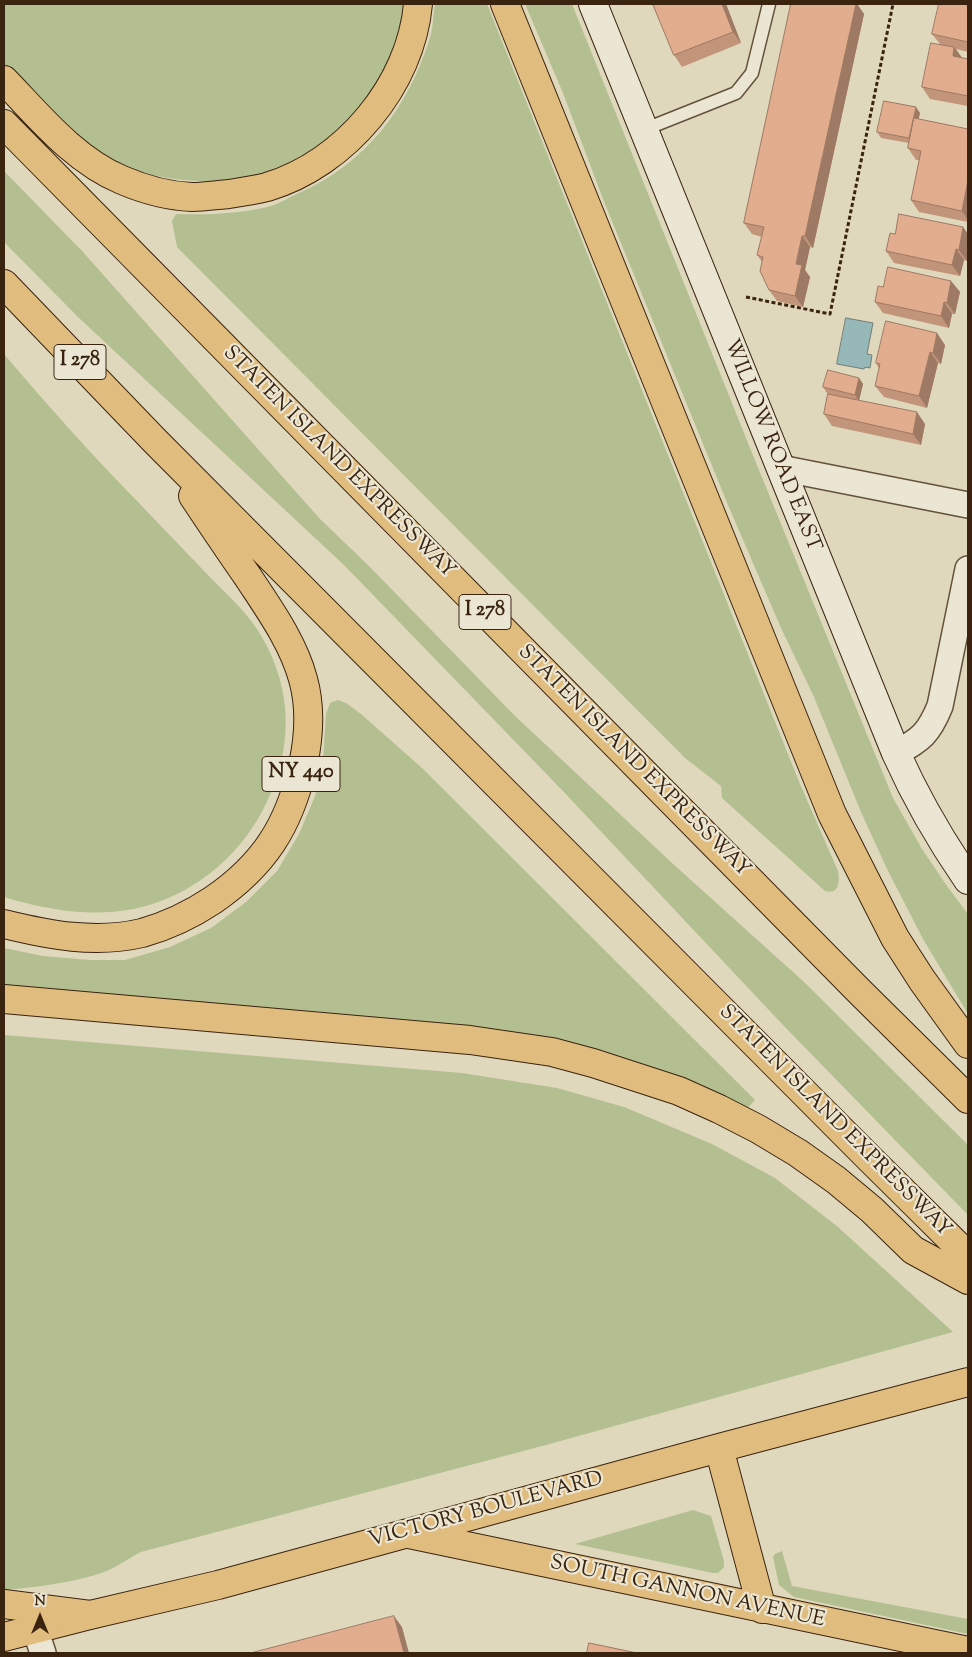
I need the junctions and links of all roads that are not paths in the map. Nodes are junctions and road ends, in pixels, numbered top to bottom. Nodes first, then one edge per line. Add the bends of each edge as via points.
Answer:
1 (418, 4) edge
2 (505, 4) edge
3 (593, 4) edge
4 (769, 4) edge
5 (4, 80) edge
6 (4, 124) edge
7 (643, 130) junction
8 (4, 284) edge
9 (155, 441) junction
10 (780, 468) junction
11 (968, 505) edge
12 (968, 569) edge
13 (896, 753) junction
14 (957, 850) edge
15 (968, 880) edge
16 (4, 924) edge
17 (4, 999) edge
18 (968, 1044) edge
19 (968, 1099) edge
20 (968, 1256) edge
21 (968, 1280) edge
22 (968, 1382) edge
23 (719, 1448) junction
24 (405, 1533) junction
25 (4, 1604) edge
26 (762, 1609) junction
27 (90, 1615) junction
28 (4, 1637) edge
29 (39, 1641) edge
30 (968, 1651) edge

1 - 5 main road via 412,39 404,61 382,101 367,120 350,138 310,167 246,192 192,197 142,188 120,179 78,153
2 - 18 main road via 832,814 895,938
3 - 7 main road, WILLOW ROAD EAST
4 - 7 lane via 752,73 736,93
6 - 19 main road, STATEN ISLAND EXPRESSWAY / I 278
7 - 10 main road, WILLOW ROAD EAST
8 - 9 main road, STATEN ISLAND EXPRESSWAY / I 278
9 - 16 main road, NY 440 via 270,610 294,654 303,679 308,717 308,740 298,788 278,834 260,859 232,887 192,914 142,932 116,937 60,936
9 - 20 main road, STATEN ISLAND EXPRESSWAY / I 278
10 - 11 street
10 - 13 main road, WILLOW ROAD EAST
12 - 13 street via 937,712 926,733
13 - 14 main road, WILLOW ROAD EAST via 926,816
14 - 15 main road, WILLOW ROAD EAST
17 - 21 main road via 470,1040 552,1052 592,1063 679,1091 758,1129 836,1180 913,1250
22 - 23 main road, VICTORY BOULEVARD
23 - 24 main road, VICTORY BOULEVARD
23 - 26 main road
24 - 26 main road, SOUTH GANNON AVENUE
24 - 27 main road, VICTORY BOULEVARD via 218,1585
25 - 27 main road
26 - 30 main road, SOUTH GANNON AVENUE
27 - 29 main road, VICTORY BOULEVARD
28 - 29 main road, VICTORY BOULEVARD

